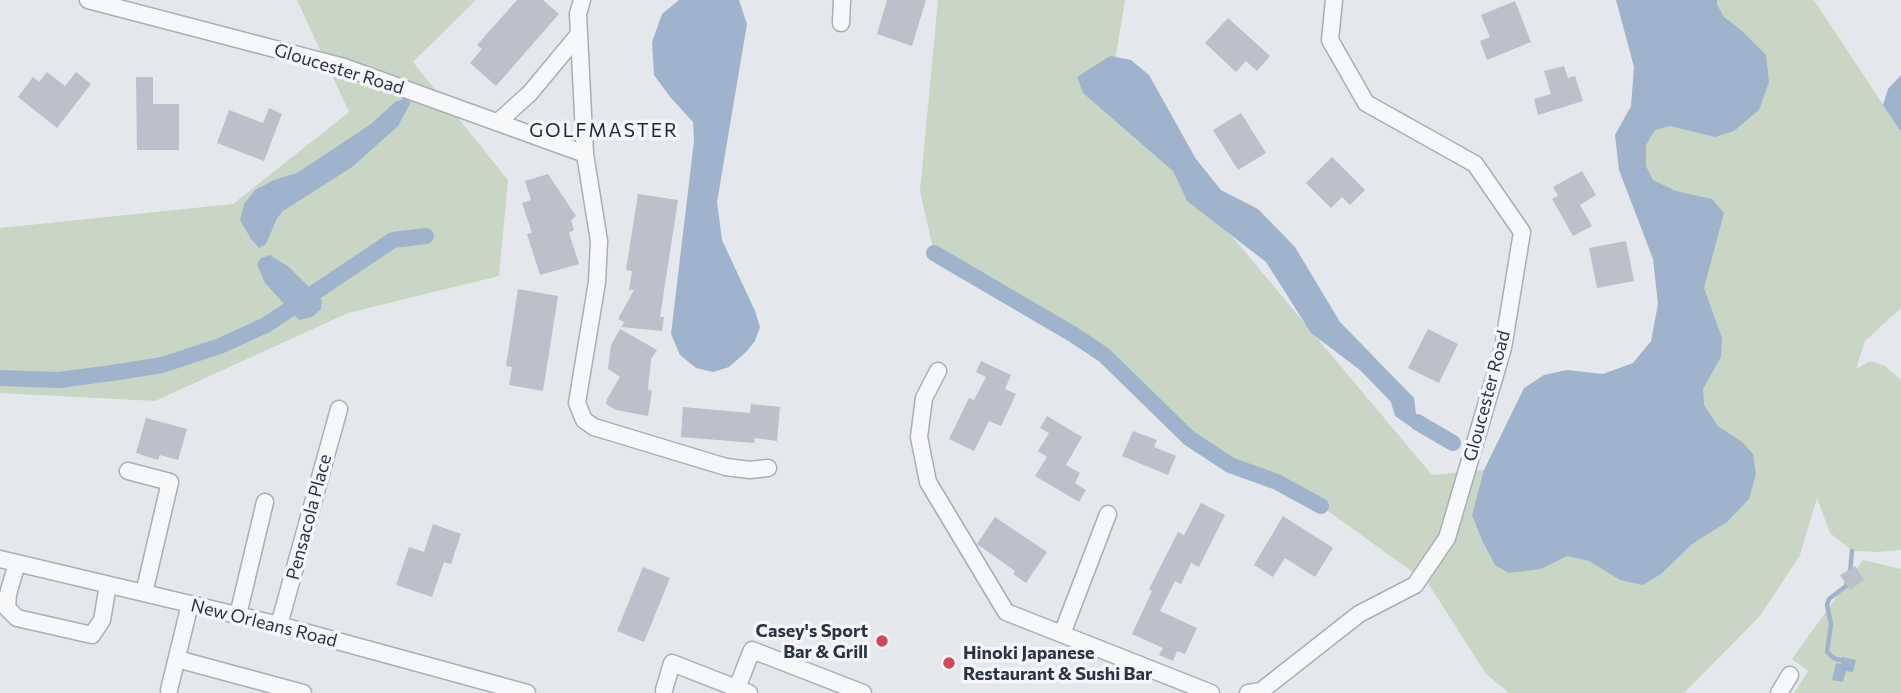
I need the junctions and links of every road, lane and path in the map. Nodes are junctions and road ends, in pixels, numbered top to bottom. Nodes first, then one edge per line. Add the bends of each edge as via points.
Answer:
1 (88, 0) edge
2 (582, 0) edge
3 (842, 0) edge
4 (1334, 0) edge
5 (841, 23) dead end
6 (579, 34) junction
7 (498, 122) junction
8 (585, 154) junction
9 (938, 371) dead end
10 (339, 409) dead end
11 (768, 468) dead end
12 (128, 471) dead end
13 (265, 502) dead end
14 (1108, 514) dead end
15 (0, 559) edge
16 (17, 563) junction
17 (108, 585) junction
18 (144, 593) junction
19 (190, 604) junction
20 (238, 615) junction
21 (279, 625) junction
22 (1062, 634) junction
23 (177, 659) junction
24 (1790, 675) dead end
25 (170, 690) dead end
26 (278, 690) edge
27 (743, 691) edge
28 (666, 692) edge
29 (303, 693) edge
30 (526, 693) edge
31 (863, 693) edge
32 (1211, 693) edge
33 (1248, 693) edge
34 (1779, 693) edge

1 - 7 street, Gloucester Road via 344,67
2 - 6 street
3 - 5 street
4 - 33 street, Gloucester Road via 1330,40 1366,103 1475,164 1522,232 1503,348 1447,538 1415,585 1359,614 1261,691
6 - 7 street via 530,93
6 - 8 street
7 - 8 street, Gloucester Road
8 - 11 street via 598,241 597,282 578,404 584,420 594,427 726,467
9 - 22 street via 923,398 919,437 928,482 1006,612
10 - 21 street, Pensacola Place
12 - 18 street via 170,482
13 - 20 street
14 - 22 street
15 - 16 street, New Orleans Road
16 - 17 street, New Orleans Road
16 - 17 street via 7,608 17,618 92,635 102,620
17 - 18 street, New Orleans Road
18 - 19 street, New Orleans Road
19 - 20 street, New Orleans Road
19 - 23 street
20 - 21 street, New Orleans Road
21 - 30 street, New Orleans Road
22 - 32 street
23 - 25 street
23 - 26 street
24 - 34 street
26 - 29 street
27 - 28 street via 672,663
27 - 31 street via 752,650

